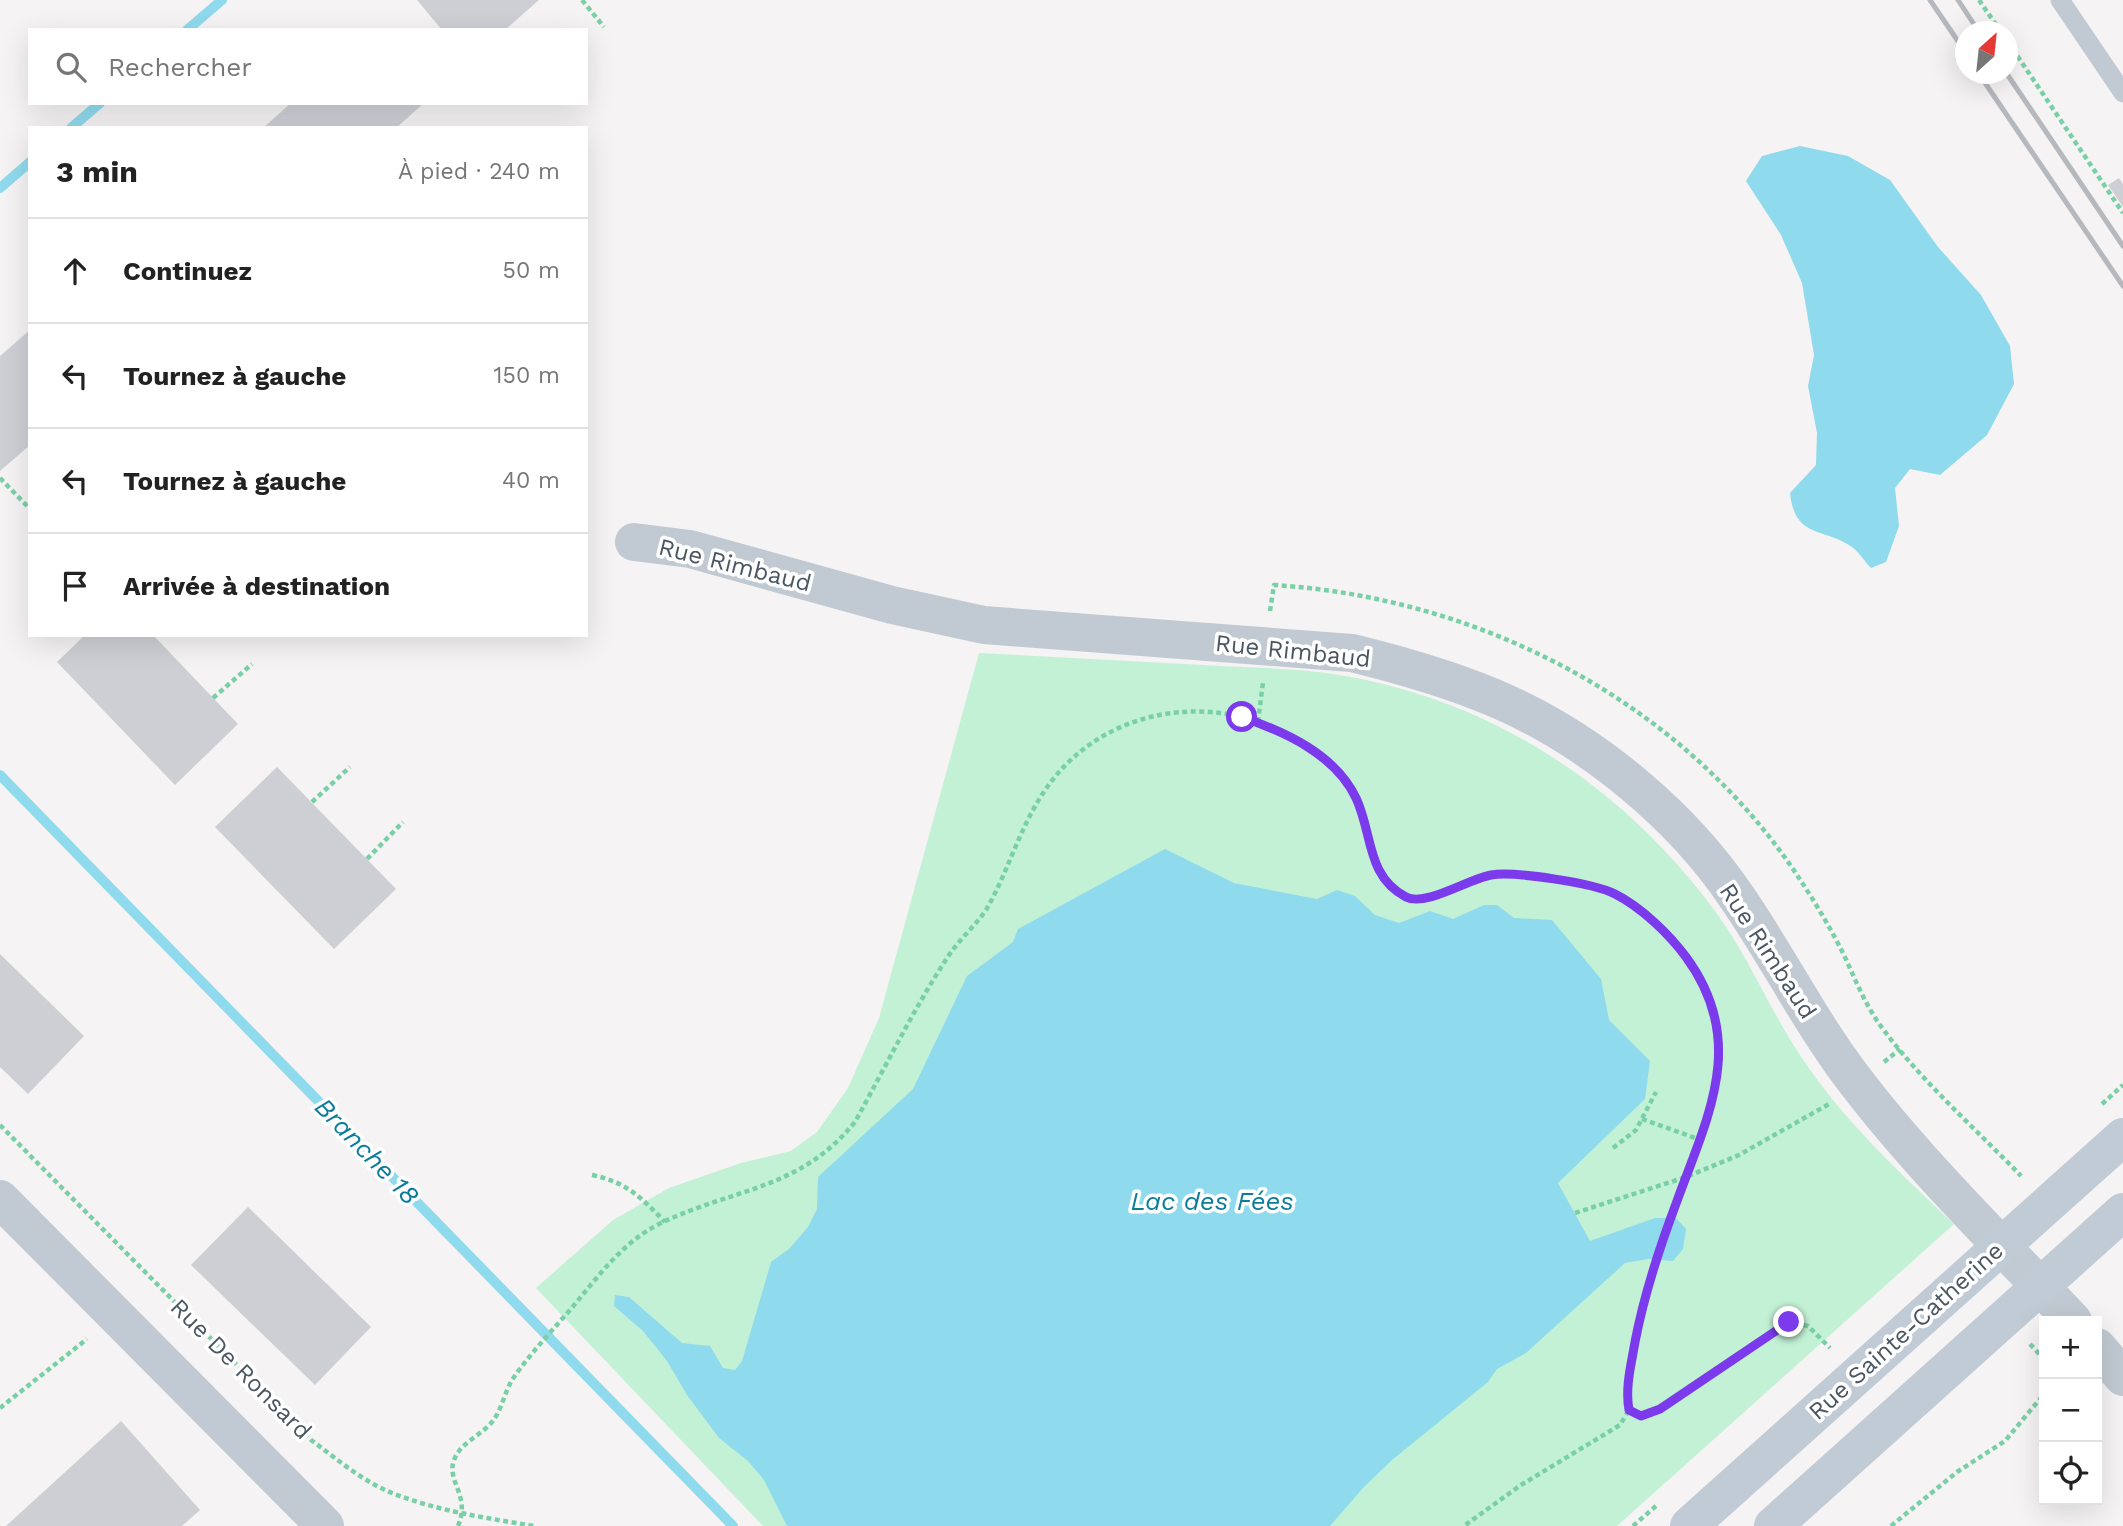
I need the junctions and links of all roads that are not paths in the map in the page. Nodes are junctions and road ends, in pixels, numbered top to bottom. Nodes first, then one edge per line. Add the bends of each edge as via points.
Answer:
1 (2060, 0) edge
2 (2123, 93) edge
3 (634, 542) dead end
4 (2123, 1137) edge
5 (0, 1199) edge
6 (2123, 1212) edge
7 (2002, 1244) junction
8 (2041, 1286) junction
9 (2068, 1316) edge
10 (2102, 1353) edge
11 (2123, 1377) edge
12 (325, 1526) edge
13 (1689, 1526) edge
14 (1773, 1526) edge

1 - 2 lane
3 - 7 street, Rue Rimbaud via 690,550 984,625 1352,653 1406,666 1510,705 1608,764 1690,838 1736,895 1853,1078
4 - 7 street, Rue Sainte-Catherine
5 - 12 street, Rue De Ronsard
6 - 8 street
7 - 8 street, Rue Rimbaud
7 - 13 street, Rue Sainte-Catherine
8 - 9 street, Rue Rimbaud
8 - 14 street
10 - 11 street

